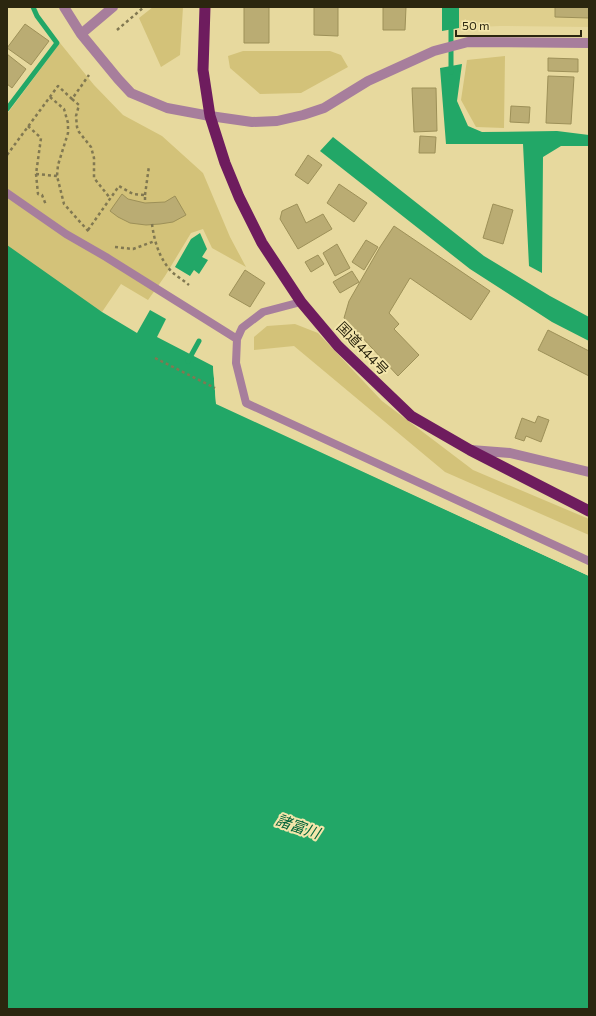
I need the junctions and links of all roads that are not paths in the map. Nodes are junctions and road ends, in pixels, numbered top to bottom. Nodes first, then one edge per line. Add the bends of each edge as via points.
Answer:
1 (64, 7) edge
2 (113, 7) edge
3 (205, 7) edge
4 (81, 34) junction
5 (589, 42) edge
6 (210, 116) junction
7 (7, 193) edge
8 (301, 302) junction
9 (236, 339) junction
10 (470, 450) junction
11 (589, 472) edge
12 (589, 511) edge
13 (589, 561) edge

1 - 4 street
2 - 4 street
3 - 6 highway, 国道444号 via 203,70
4 - 6 street via 131,92 167,108
5 - 6 street via 468,42 434,51 368,81 324,108 303,115 277,121 252,122
6 - 8 highway, 国道444号 via 225,163 245,210 262,243
7 - 9 lane via 66,234
8 - 9 lane via 263,312 242,328
8 - 10 highway, 国道444号 via 338,346 410,416
9 - 13 lane via 236,363 246,403
10 - 11 street via 510,453
10 - 12 highway, 国道444号

